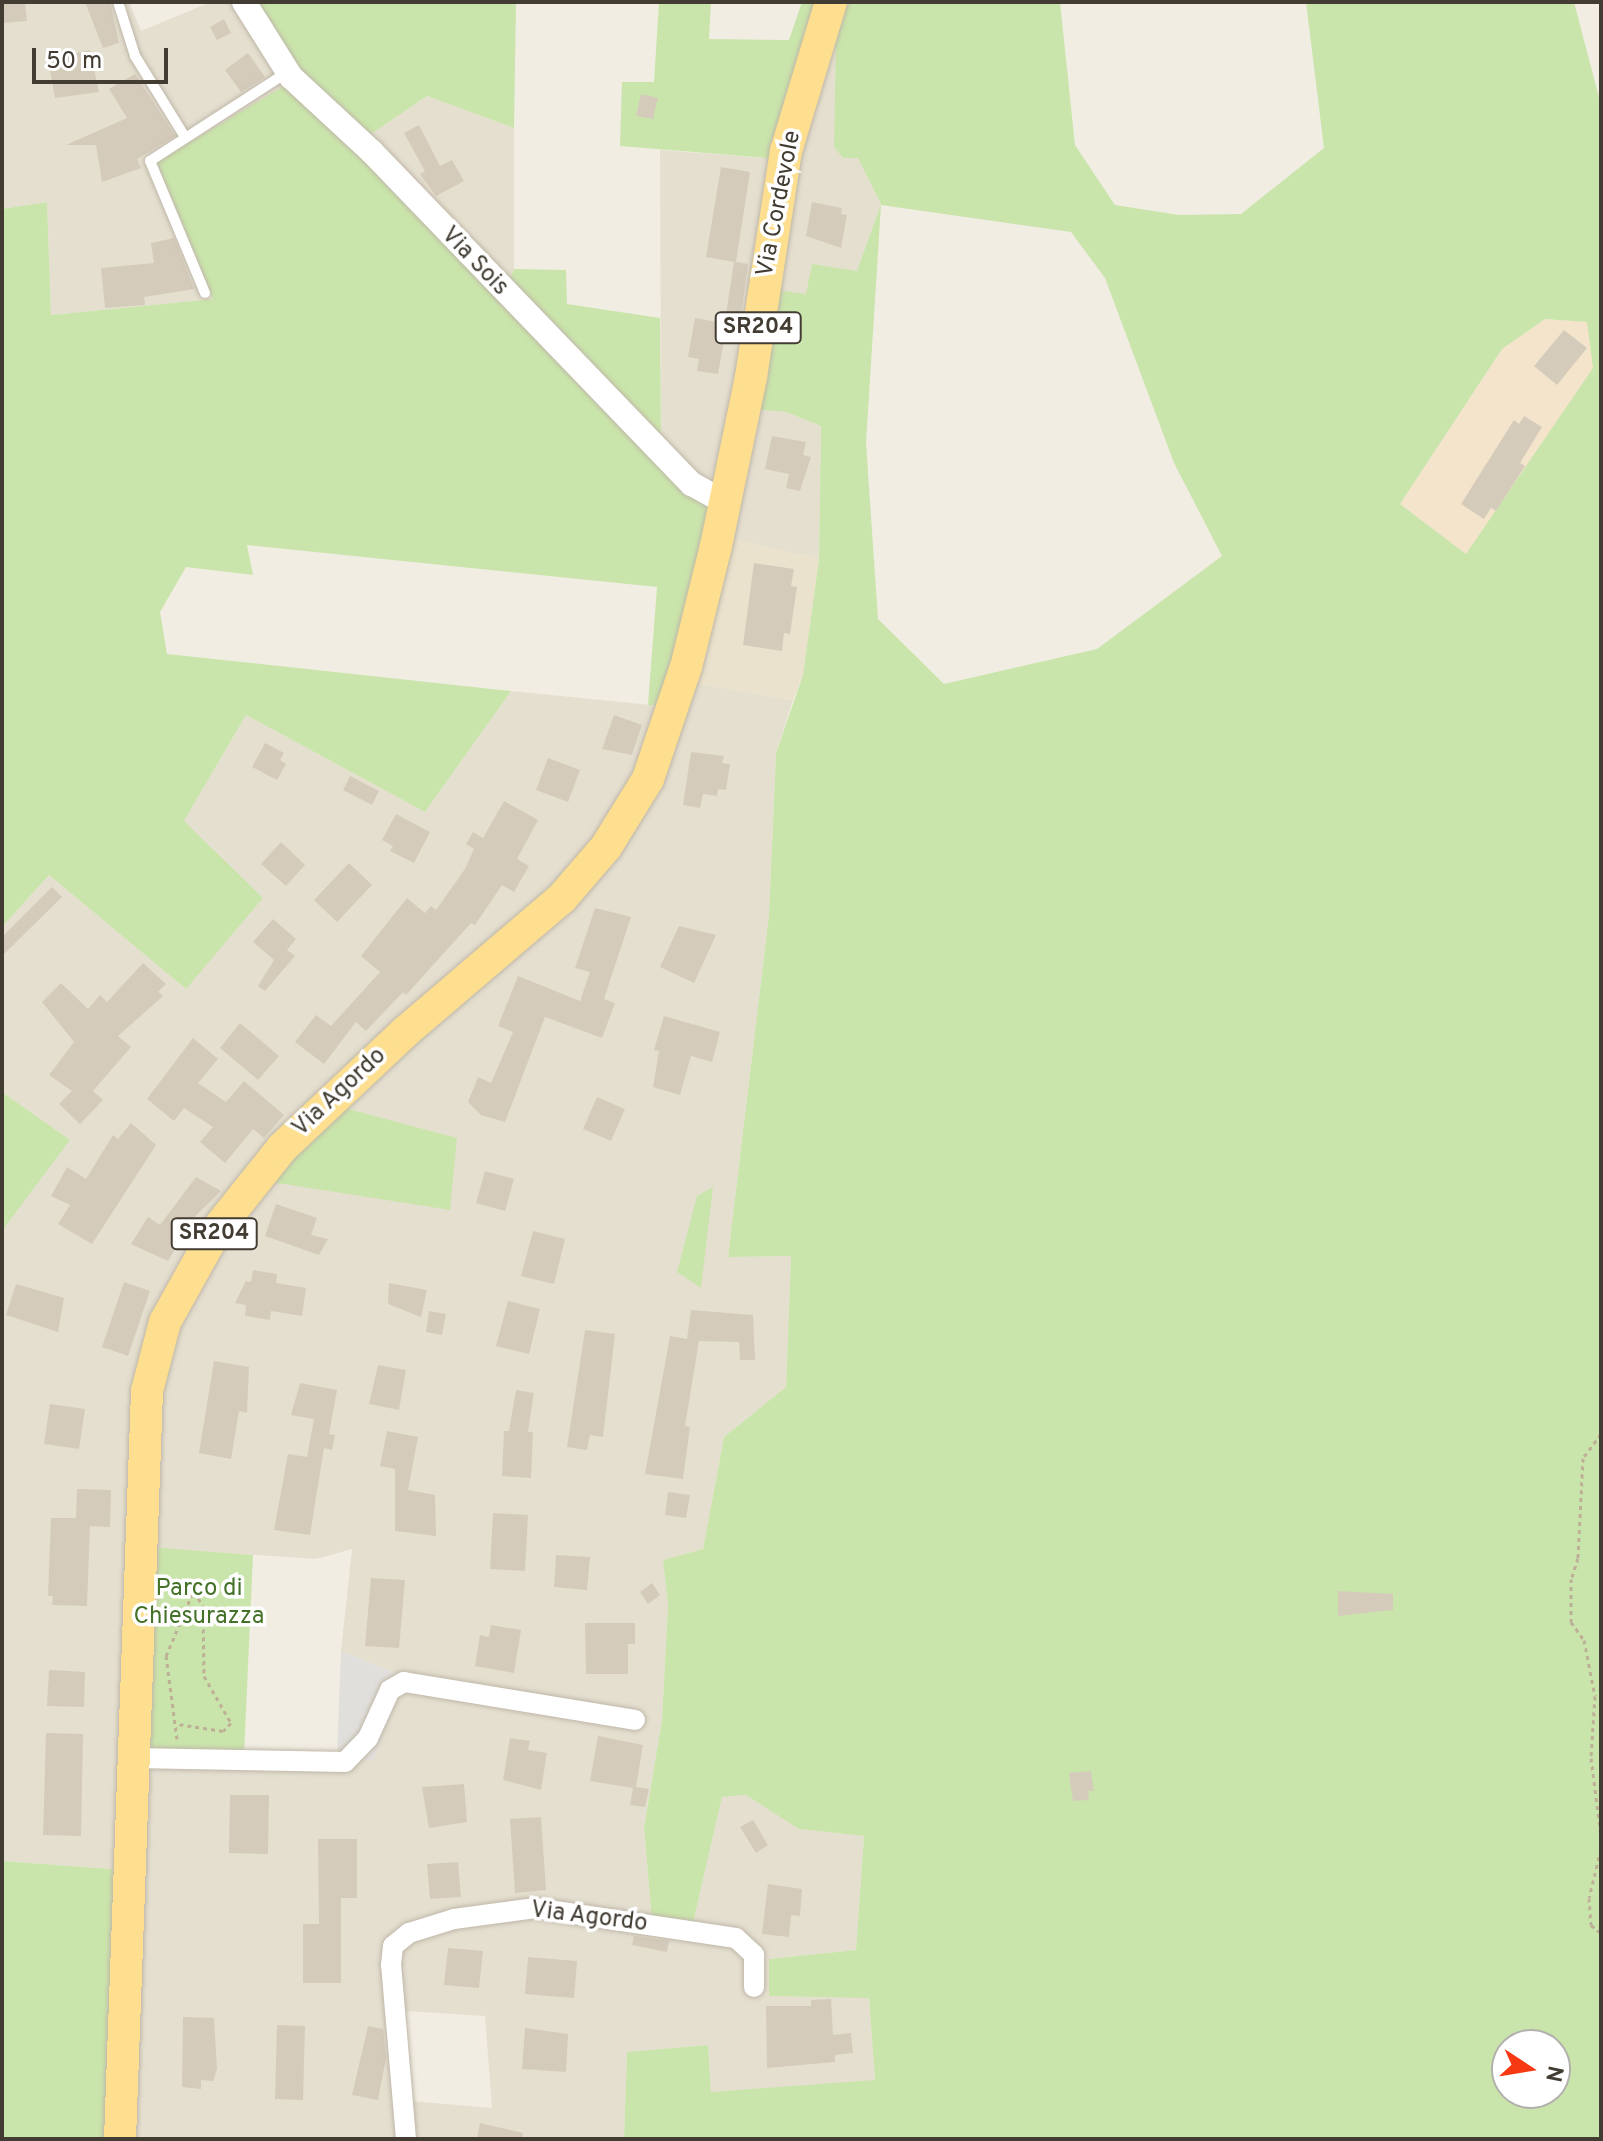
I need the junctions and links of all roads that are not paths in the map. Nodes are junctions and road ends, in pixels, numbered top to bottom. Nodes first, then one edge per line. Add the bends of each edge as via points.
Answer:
1 (118, 2) edge
2 (244, 2) edge
3 (831, 2) edge
4 (288, 72) junction
5 (185, 137) junction
6 (205, 293) dead end
7 (726, 503) junction
8 (635, 1720) dead end
9 (134, 1758) junction
10 (754, 1987) dead end
11 (120, 2139) edge
12 (406, 2139) edge

1 - 5 lane via 135,56
2 - 4 street, Via Sois
3 - 7 main road, Via Cordevole / SR204 via 786,151
4 - 5 lane via 246,104
4 - 7 street, Via Sois via 681,473
5 - 6 lane via 150,161
7 - 9 main road, Via Agordo / SR204 via 677,698 648,779 621,827 562,898 405,1032 282,1148 237,1200 178,1292 147,1391
8 - 9 street via 404,1682 390,1690 368,1738 345,1762
9 - 11 main road, Via Agordo / SR204
10 - 12 street, Via Agordo via 754,1955 736,1938 535,1908 416,1930 398,1941 392,1954

